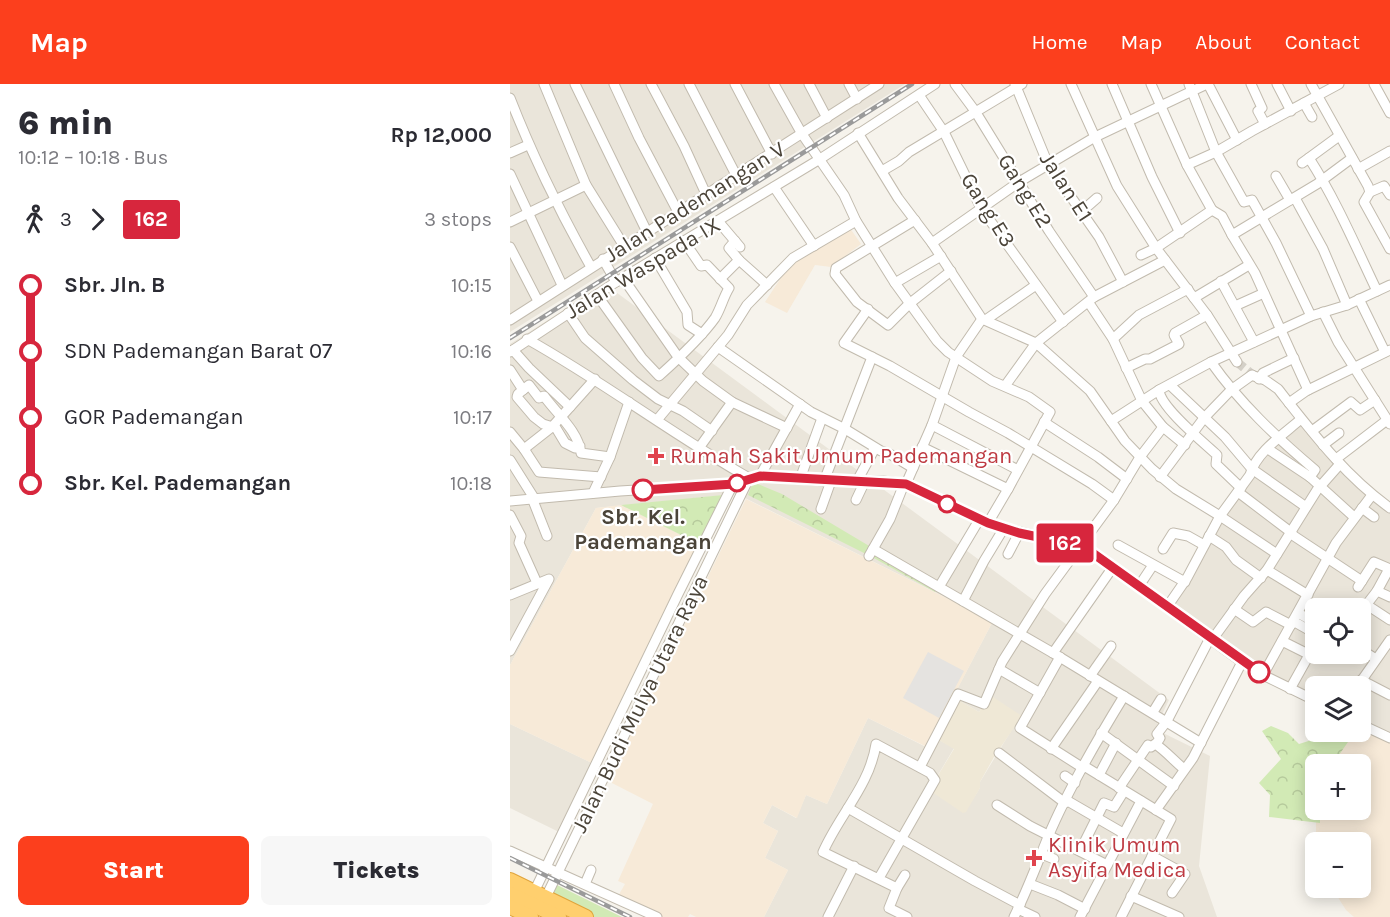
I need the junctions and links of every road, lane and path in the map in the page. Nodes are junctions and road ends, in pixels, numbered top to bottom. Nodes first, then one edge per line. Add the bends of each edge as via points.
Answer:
1 (544, 84) edge
2 (575, 84) edge
3 (614, 84) edge
4 (651, 84) edge
5 (689, 84) edge
6 (735, 84) edge
7 (774, 84) edge
8 (809, 84) edge
9 (849, 84) edge
10 (879, 84) edge
11 (935, 84) edge
12 (955, 84) edge
13 (1071, 84) edge
14 (1112, 84) edge
15 (1151, 84) edge
16 (1208, 84) edge
17 (1251, 84) edge
18 (1277, 84) edge
19 (1311, 84) edge
20 (1340, 84) edge
21 (1374, 84) edge
22 (1018, 85) edge
23 (1191, 87) edge
24 (919, 95) junction
25 (1316, 96) junction
26 (510, 98) edge
27 (857, 99) junction
28 (1304, 103) junction
29 (1162, 106) junction
30 (975, 111) junction
31 (1291, 111) junction
32 (1390, 113) edge
33 (1312, 117) dead end
34 (827, 118) junction
35 (1128, 120) junction
36 (1265, 124) junction
37 (944, 132) junction
38 (858, 133) junction
39 (802, 134) junction
40 (1339, 136) junction
41 (1095, 137) junction
42 (1237, 140) junction
43 (528, 145) junction
44 (1390, 151) edge
45 (1216, 152) junction
46 (510, 153) edge
47 (772, 154) junction
48 (1352, 158) junction
49 (820, 159) junction
50 (1048, 164) junction
51 (1187, 165) junction
52 (1358, 169) junction
53 (882, 171) junction
54 (510, 174) edge
55 (736, 175) junction
56 (1276, 176) dead end
57 (1323, 179) junction
58 (1019, 182) junction
59 (586, 184) junction
60 (774, 187) junction
61 (1370, 192) junction
62 (706, 194) junction
63 (1390, 195) edge
64 (1097, 198) dead end
65 (1292, 199) junction
66 (555, 201) junction
67 (981, 208) junction
68 (1212, 210) junction
69 (528, 212) junction
70 (678, 212) junction
71 (1081, 212) junction
72 (1261, 218) junction
73 (915, 220) junction
74 (718, 221) junction
75 (856, 221) junction
76 (510, 222) edge
77 (647, 232) junction
78 (1180, 232) junction
79 (1232, 235) junction
80 (684, 241) junction
81 (932, 243) junction
82 (871, 245) junction
83 (624, 246) junction
84 (814, 246) junction
85 (510, 247) edge
86 (1390, 247) edge
87 (1156, 248) junction
88 (1141, 255) dead end
89 (941, 256) junction
90 (655, 258) junction
91 (603, 259) junction
92 (739, 260) junction
93 (1165, 260) junction
94 (1249, 265) junction
95 (591, 267) junction
96 (951, 271) junction
97 (720, 279) junction
98 (619, 280) junction
99 (1221, 281) junction
100 (1123, 282) junction
101 (895, 283) junction
102 (562, 285) junction
103 (767, 285) junction
104 (1036, 285) junction
105 (1390, 285) edge
106 (1188, 290) junction
107 (1377, 291) junction
108 (1264, 293) junction
109 (597, 295) junction
110 (1194, 298) junction
111 (1359, 299) junction
112 (1092, 300) junction
113 (538, 301) junction
114 (909, 304) junction
115 (1347, 305) junction
116 (1235, 306) junction
117 (868, 309) junction
118 (1323, 312) junction
119 (568, 313) junction
120 (1207, 315) junction
121 (1311, 316) junction
122 (985, 319) junction
123 (510, 320) edge
124 (1063, 322) junction
125 (1019, 324) dead end
126 (1280, 330) junction
127 (1010, 331) junction
128 (702, 334) junction
129 (527, 339) junction
130 (1113, 339) junction
131 (1254, 342) junction
132 (1036, 343) junction
133 (718, 347) junction
134 (512, 351) edge
135 (1388, 351) edge
136 (1230, 353) junction
137 (678, 357) junction
138 (872, 357) junction
139 (956, 357) junction
140 (1294, 357) junction
141 (1211, 362) junction
142 (1237, 362) tunnel mouth
143 (1126, 368) junction
144 (1354, 369) junction
145 (510, 370) edge
146 (696, 373) junction
147 (1255, 377) junction
148 (595, 379) junction
149 (1170, 385) junction
150 (1005, 386) junction
151 (523, 390) junction
152 (1158, 390) junction
153 (1231, 390) junction
154 (1308, 390) junction
155 (942, 397) junction
156 (1375, 400) junction
157 (1142, 401) junction
158 (629, 402) junction
159 (732, 402) junction
160 (1288, 403) junction
161 (800, 404) junction
162 (670, 406) junction
163 (570, 407) junction
164 (560, 418) junction
165 (822, 418) junction
166 (1047, 418) junction
167 (1204, 418) junction
168 (1301, 419) junction
169 (657, 420) junction
170 (1111, 421) junction
171 (1389, 422) edge
172 (932, 425) junction
173 (552, 426) junction
174 (1163, 427) junction
175 (787, 428) junction
176 (845, 429) junction
177 (712, 431) junction
178 (1312, 431) junction
179 (510, 432) edge
180 (1192, 433) junction
181 (1339, 433) dead end
182 (1279, 439) junction
183 (913, 441) dead end
184 (1185, 445) junction
185 (1323, 445) junction
186 (580, 446) junction
187 (922, 447) junction
188 (524, 448) junction
189 (699, 448) junction
190 (875, 448) junction
191 (1031, 448) junction
192 (1268, 449) junction
193 (610, 457) junction
194 (1140, 457) junction
195 (510, 460) edge
196 (1338, 462) junction
197 (913, 468) junction
198 (1252, 468) junction
199 (1018, 470) junction
200 (760, 476) junction
201 (601, 477) junction
202 (1160, 477) junction
203 (1310, 477) junction
204 (749, 478) junction
205 (800, 479) junction
206 (1127, 479) junction
207 (828, 481) junction
208 (861, 481) junction
209 (734, 484) junction
210 (905, 484) junction
211 (1320, 486) junction
212 (1008, 489) junction
213 (1240, 490) junction
214 (593, 493) junction
215 (1372, 495) junction
216 (533, 498) junction
217 (856, 500) dead end
218 (1114, 500) junction
219 (510, 501) edge
220 (1306, 507) junction
221 (1362, 508) junction
222 (1390, 508) edge
223 (821, 509) dead end
224 (510, 515) edge
225 (1220, 516) junction
226 (1354, 517) junction
227 (1374, 517) dead end
228 (983, 521) junction
229 (1004, 528) junction
230 (1019, 533) junction
231 (1292, 533) junction
232 (547, 536) dead end
233 (1207, 540) junction
234 (1118, 544) dead end
235 (1081, 546) junction
236 (1163, 549) dead end
237 (1008, 554) dead end
238 (1277, 554) junction
239 (1328, 558) junction
240 (1153, 565) junction
241 (1113, 567) junction
242 (1390, 569) edge
243 (1264, 574) junction
244 (1185, 582) junction
245 (537, 583) junction
246 (1138, 586) junction
247 (939, 587) junction
248 (1377, 591) junction
249 (510, 593) edge
250 (678, 594) junction
251 (1308, 595) junction
252 (1390, 597) edge
253 (1371, 598) edge
254 (691, 600) junction
255 (963, 600) junction
256 (1167, 607) junction
257 (1371, 607) edge
258 (1234, 609) junction
259 (1294, 620) junction
260 (1390, 620) edge
261 (1305, 621) edge
262 (1305, 627) edge
263 (1019, 634) junction
264 (1211, 639) junction
265 (1390, 640) edge
266 (1282, 641) junction
267 (511, 646) edge
268 (1111, 646) dead end
269 (1305, 651) edge
270 (1057, 655) junction
271 (1382, 656) edge
272 (1242, 662) junction
273 (1306, 664) edge
274 (999, 669) junction
275 (1263, 675) junction
276 (1365, 676) edge
277 (1094, 678) junction
278 (1371, 688) edge
279 (1290, 689) junction
280 (1040, 693) junction
281 (1124, 696) junction
282 (1305, 696) edge
283 (1390, 696) edge
284 (1161, 699) dead end
285 (1153, 712) junction
286 (1167, 721) junction
287 (1371, 729) edge
288 (1101, 733) junction
289 (1390, 738) edge
290 (1116, 743) junction
291 (1201, 743) junction
292 (1156, 744) junction
293 (1051, 749) junction
294 (999, 753) dead end
295 (1139, 759) junction
296 (595, 766) junction
297 (920, 767) junction
298 (1084, 767) junction
299 (1184, 769) junction
300 (606, 772) junction
301 (1099, 775) junction
302 (1065, 776) dead end
303 (1076, 783) junction
304 (1174, 786) junction
305 (1121, 789) junction
306 (1066, 801) junction
307 (1141, 801) junction
308 (997, 805) dead end
309 (848, 808) junction
310 (1156, 810) junction
311 (1098, 818) junction
312 (1123, 834) junction
313 (1049, 836) junction
314 (902, 839) junction
315 (559, 841) junction
316 (571, 846) junction
317 (510, 851) edge
318 (1080, 851) junction
319 (1042, 854) junction
320 (1152, 856) junction
321 (1054, 859) dead end
322 (1107, 865) junction
323 (854, 866) junction
324 (546, 867) junction
325 (591, 870) dead end
326 (558, 872) junction
327 (905, 875) dead end
328 (879, 878) junction
329 (510, 880) edge
330 (585, 884) junction
331 (1030, 884) junction
332 (897, 888) junction
333 (510, 892) edge
334 (1172, 893) dead end
335 (540, 895) junction
336 (1131, 896) junction
337 (510, 907) edge
338 (1017, 910) edge
339 (1083, 913) edge
340 (531, 917) edge
341 (559, 917) edge
342 (565, 917) edge
343 (586, 917) edge
344 (657, 917) edge
345 (828, 917) edge
346 (907, 917) edge
347 (1035, 917) edge
348 (1122, 917) edge
349 (1179, 917) edge

1 - 59 street
2 - 77 street
3 - 70 street
4 - 62 street
5 - 55 street
6 - 47 street
7 - 39 street
8 - 34 street
9 - 27 street
10 - 27 street, Jalan Pademangan V
11 - 24 street, Jalan Waspada IX
12 - 30 street, Gang E2
13 - 41 street
14 - 35 street
15 - 29 street
16 - 23 street
16 - 42 street
17 - 36 street
18 - 31 street
19 - 25 street
20 - 25 street
21 - 32 street
22 - 30 street
22 - 50 street, Jalan E1
23 - 29 street
23 - 45 street
24 - 37 street, Gang E3
24 - 38 street, Jalan Waspada IX
25 - 28 street
25 - 40 street
26 - 43 street
27 - 34 street, Jalan Pademangan V
28 - 31 street
28 - 33 street
29 - 35 street
29 - 51 street
30 - 37 street
30 - 58 street, Gang E2
31 - 36 street
34 - 39 street, Jalan Pademangan V
35 - 41 street
35 - 78 street
36 - 42 street
37 - 53 street
37 - 67 street, Gang E3
38 - 49 street, Jalan Waspada IX
38 - 53 street
39 - 47 street, Jalan Pademangan V
39 - 49 street
40 - 48 street
40 - 57 street via 1306,160
41 - 50 street
41 - 87 street via 1117,186
42 - 45 street
43 - 46 street
43 - 66 street
44 - 52 street
45 - 51 street
45 - 72 street via 1244,202 1252,200
47 - 55 street, Jalan Pademangan V
48 - 52 street
48 - 57 street
49 - 60 street, Jalan Waspada IX
49 - 75 street
50 - 58 street
50 - 71 street, Jalan E1
51 - 68 street
52 - 61 street
53 - 73 street
54 - 69 street
55 - 62 street, Jalan Pademangan V
56 - 65 street
57 - 65 street
57 - 107 street
58 - 67 street
58 - 112 street, Gang E2
59 - 66 street
59 - 83 street
60 - 74 street, Jalan Waspada IX
60 - 84 street
61 - 63 street via 1384,186
61 - 86 street via 1364,202
62 - 70 street, Jalan Pademangan V
64 - 71 street
65 - 72 street
65 - 115 street via 1323,249
66 - 69 street
66 - 95 street
67 - 81 street
67 - 104 street, Gang E3
68 - 78 street
68 - 79 street via 1222,216
69 - 76 street
69 - 102 street
70 - 77 street, Jalan Pademangan V
71 - 100 street, Jalan E1
72 - 79 street
72 - 121 street
73 - 81 street
73 - 82 street
74 - 80 street, Jalan Waspada IX
74 - 92 street via 738,244 729,248
75 - 82 street
75 - 84 street
77 - 83 street, Jalan Pademangan V
78 - 87 street
79 - 94 street
80 - 90 street, Jalan Waspada IX
80 - 97 street via 701,266 707,266
81 - 89 street
82 - 101 street
82 - 117 street via 836,268 834,274 857,302
83 - 91 street, Jalan Pademangan V
84 - 103 street via 793,258
85 - 113 street
87 - 88 street
87 - 93 street
89 - 96 street
89 - 101 street
90 - 98 street, Jalan Waspada IX
90 - 128 street via 687,312 688,325
91 - 95 street, Jalan Pademangan V
91 - 98 street
92 - 97 street
92 - 103 street
93 - 100 street
93 - 106 street
94 - 99 street
94 - 108 street
95 - 102 street, Jalan Pademangan V
96 - 114 street
96 - 122 street
97 - 128 street via 729,288
98 - 109 street, Jalan Waspada IX
98 - 137 street
99 - 110 street
99 - 116 street
100 - 112 street
101 - 114 street
102 - 113 street, Jalan Pademangan V
103 - 133 street via 747,305
104 - 122 street
104 - 124 street, Gang E3
105 - 107 street
106 - 110 street
106 - 130 street via 1139,315
107 - 111 street
108 - 116 street
108 - 126 street
109 - 119 street, Jalan Waspada IX
109 - 137 street via 659,376
110 - 120 street
111 - 115 street
111 - 135 street
112 - 124 street
112 - 130 street, Gang E2
113 - 123 street, Jalan Pademangan V
114 - 117 street via 888,325
114 - 139 street via 937,341
115 - 118 street
116 - 131 street
117 - 138 street via 844,343
118 - 121 street
118 - 144 street
119 - 129 street, Jalan Waspada IX
119 - 162 street via 585,338
120 - 136 street
120 - 143 street via 1175,333 1179,344
121 - 126 street
122 - 127 street
122 - 139 street
124 - 132 street
125 - 127 street
126 - 131 street
126 - 140 street
127 - 132 street
128 - 137 street
129 - 134 street, Jalan Waspada IX
129 - 148 street
130 - 143 street, Gang E2
131 - 136 street
132 - 150 street
132 - 170 street via 1090,391
133 - 146 street
133 - 161 street
134 - 163 street
135 - 144 street
136 - 141 street
136 - 142 street
137 - 146 street
138 - 155 street
138 - 176 street
139 - 150 street
139 - 155 street
140 - 147 street
140 - 154 street
141 - 149 street
141 - 153 street
143 - 157 street, Gang E2
144 - 154 street
144 - 156 street
145 - 151 street
146 - 159 street
146 - 162 street
147 - 153 street
147 - 160 street via 1278,389
148 - 158 street
148 - 163 street
149 - 152 street
149 - 167 street
150 - 166 street via 1050,412
151 - 164 street via 529,385 539,398 544,396
151 - 173 street via 517,396 530,413
152 - 157 street
152 - 180 street
153 - 167 street
153 - 182 street
154 - 160 street
155 - 172 street
155 - 191 street
156 - 171 street
156 - 178 street via 1360,410 1350,402
157 - 170 street
157 - 174 street, Gang E2
158 - 169 street
158 - 193 street
159 - 175 street
159 - 177 street
160 - 168 street
161 - 165 street
161 - 175 street
162 - 169 street
162 - 177 street
163 - 164 street
164 - 173 street
164 - 186 street via 574,432
165 - 176 street
165 - 205 street
166 - 191 street
166 - 206 street
167 - 180 street
167 - 198 street
168 - 178 street
168 - 182 street
169 - 189 street
170 - 194 street
171 - 196 street
172 - 187 street
172 - 199 street
173 - 186 street via 566,444
173 - 188 street
174 - 184 street, Gang E2
174 - 194 street
175 - 200 street
176 - 190 street
176 - 207 street
177 - 189 street
178 - 185 street
179 - 188 street
180 - 184 street
180 - 213 street via 1217,455 1216,464
181 - 185 street
182 - 192 street
182 - 203 street via 1315,470
183 - 187 street
184 - 202 street
185 - 196 street
186 - 193 street via 582,453
187 - 197 street
187 - 212 street
188 - 201 street via 539,472
189 - 204 street
190 - 197 street
190 - 208 street
191 - 199 street
191 - 218 street
192 - 198 street
192 - 203 street
193 - 201 street
194 - 202 street
194 - 206 street
195 - 216 street
196 - 211 street
196 - 215 street
197 - 210 street
198 - 213 street
198 - 220 street
199 - 212 street
200 - 204 street
200 - 205 street
201 - 214 street
202 - 225 street
203 - 211 street
204 - 209 street
204 - 254 street, Jalan Budi Mulya Utara Raya
205 - 207 street
206 - 218 street
207 - 208 street
207 - 223 street
208 - 210 street
208 - 217 street
209 - 214 street
209 - 250 street, Jalan Budi Mulya Utara Raya
210 - 228 street
210 - 247 street via 871,553
211 - 220 street
211 - 226 street
212 - 228 street
213 - 225 street
213 - 231 street
214 - 216 street
215 - 221 street
215 - 222 street
216 - 219 street
216 - 232 street
218 - 235 street
220 - 231 street
221 - 226 street
221 - 227 street
224 - 245 street
225 - 233 street
225 - 238 street
226 - 239 street
228 - 229 street
228 - 247 street
229 - 230 street
229 - 255 street
230 - 235 street
230 - 237 street
231 - 238 street
231 - 239 street
233 - 236 street via 1173,533
233 - 243 street via 1226,547 1236,560
233 - 244 street
234 - 240 street
235 - 241 street
235 - 263 street
238 - 243 street
239 - 242 street via 1360,584 1374,562
239 - 251 street
240 - 244 street
240 - 246 street
241 - 246 street
241 - 270 street
242 - 248 street
243 - 251 street
243 - 258 street
244 - 256 street
245 - 249 street
245 - 267 street via 549,579
246 - 256 street
247 - 255 street
248 - 252 street
248 - 253 street
250 - 254 street
250 - 296 street, Jalan Budi Mulya Utara Raya
251 - 259 street
254 - 300 street, Jalan Budi Mulya Utara Raya
255 - 263 street
256 - 264 street
257 - 260 street
258 - 259 street via 1253,621 1266,612
258 - 264 street
259 - 261 street
259 - 262 street
259 - 266 street
263 - 270 street
263 - 274 street
264 - 272 street
264 - 286 street
265 - 271 street
266 - 269 street
266 - 275 street
268 - 277 street
270 - 277 street
270 - 280 street
271 - 276 street
272 - 275 street
272 - 291 street
273 - 279 street
274 - 280 street
274 - 297 street via 984,704 958,694
275 - 279 street
277 - 281 street
277 - 293 street
278 - 283 street
279 - 282 street
280 - 293 street via 1020,728
281 - 285 street
281 - 288 street
284 - 285 street
285 - 286 street
286 - 291 street
286 - 292 street
287 - 289 street
288 - 290 street
288 - 298 street
290 - 295 street
290 - 301 street
291 - 299 street
292 - 295 street via 1148,745
292 - 299 street
293 - 298 street
294 - 306 street
295 - 304 street
295 - 305 street
296 - 300 street
296 - 315 street, Jalan Budi Mulya Utara Raya
297 - 309 street via 876,744 874,759
297 - 314 street via 935,780
298 - 301 street
298 - 303 street
299 - 304 street
300 - 316 street, Jalan Budi Mulya Utara Raya
301 - 305 street
302 - 303 street
303 - 306 street
304 - 310 street
305 - 307 street
305 - 311 street via 1114,807 1104,804
306 - 311 street
306 - 313 street
307 - 310 street
307 - 312 street
308 - 313 street
309 - 314 street
309 - 323 street via 823,851
310 - 320 street via 1171,821
311 - 312 street
311 - 318 street
312 - 322 street
313 - 318 street
313 - 319 street
314 - 328 street
314 - 338 street
315 - 316 street
315 - 324 street, Jalan Budi Mulya Utara Raya
316 - 326 street, Jalan Budi Mulya Utara Raya
317 - 324 street
318 - 322 street
319 - 321 street
319 - 331 street
320 - 334 street via 1185,873
320 - 336 street
322 - 339 street
323 - 328 street
323 - 345 street
324 - 326 street
324 - 335 street, Jalan Budi Mulya Utara Raya
325 - 330 street
326 - 330 street
326 - 335 street, Jalan Budi Mulya Utara Raya
327 - 332 street
328 - 332 street
329 - 335 highway
330 - 344 street
331 - 338 street
331 - 339 street via 1058,895
332 - 346 street via 889,908
333 - 341 highway
333 - 342 highway
335 - 343 highway
336 - 348 street
336 - 349 street
337 - 340 highway
338 - 347 street

